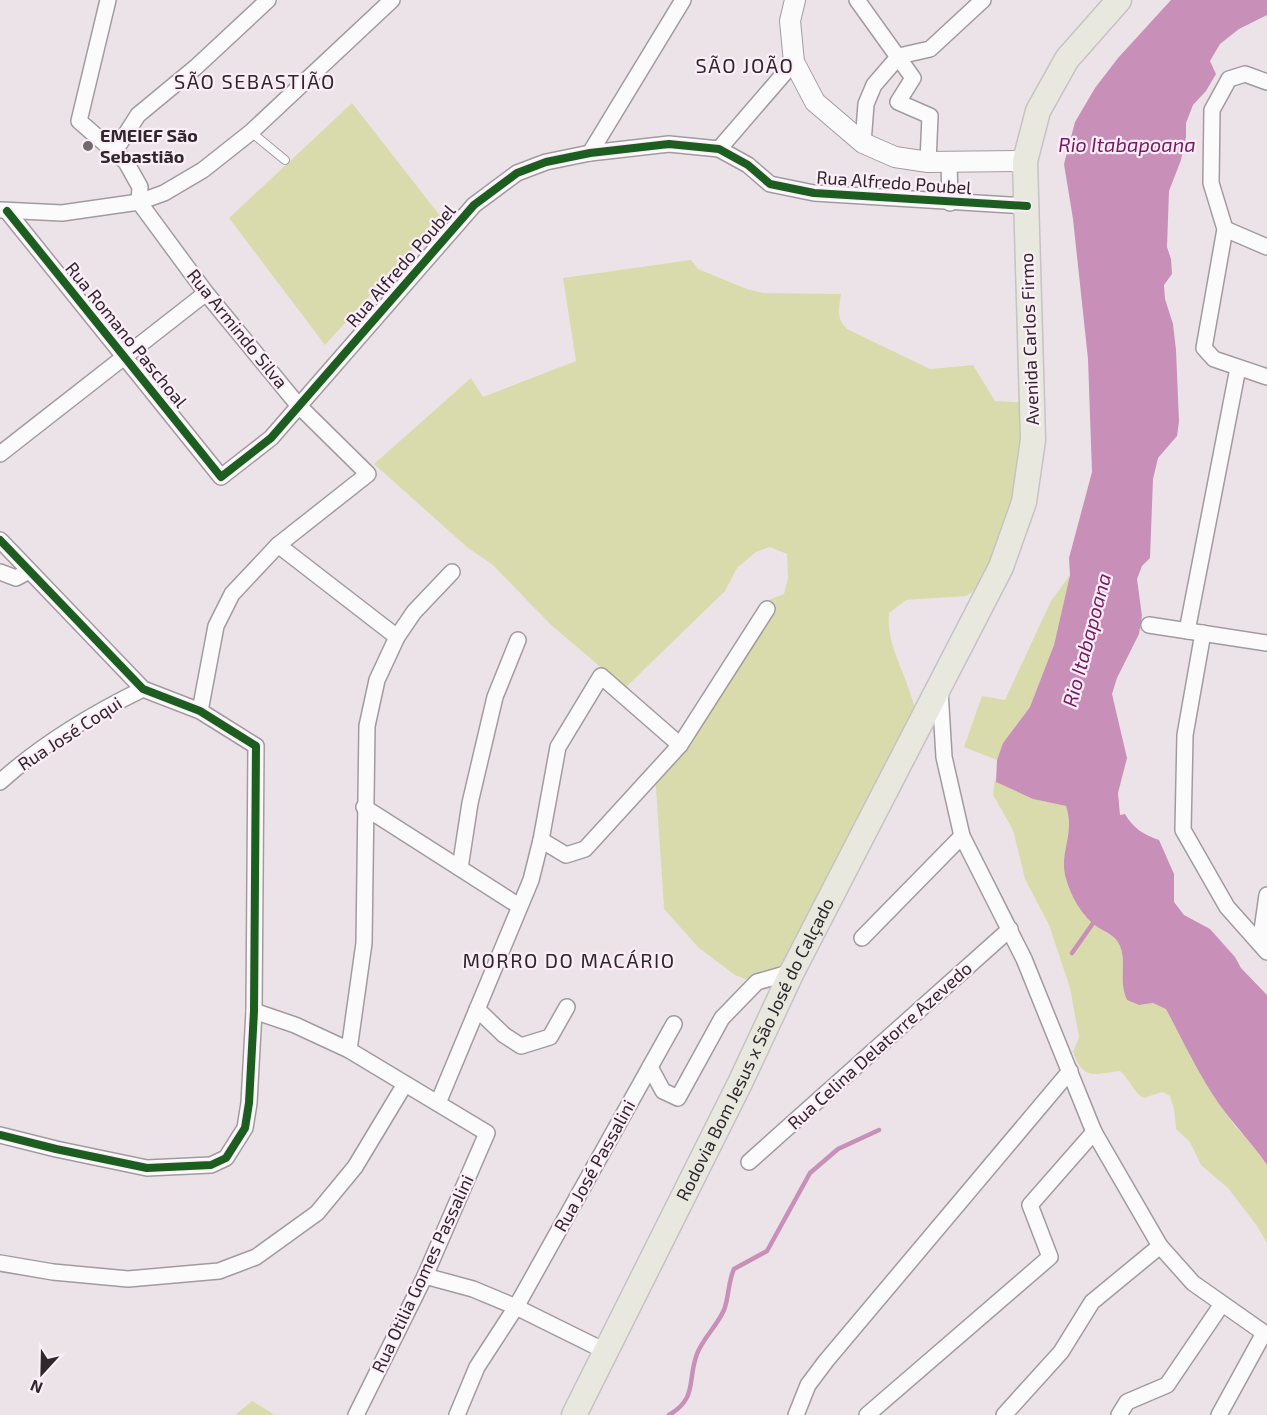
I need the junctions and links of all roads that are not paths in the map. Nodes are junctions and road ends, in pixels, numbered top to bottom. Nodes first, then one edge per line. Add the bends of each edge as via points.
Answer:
1 (108, 0) edge
2 (268, 0) edge
3 (392, 0) edge
4 (683, 0) edge
5 (795, 0) edge
6 (857, 0) edge
7 (983, 0) edge
8 (1119, 0) edge
9 (899, 56) junction
10 (794, 62) junction
11 (1267, 82) edge
12 (251, 132) junction
13 (863, 144) junction
14 (718, 149) junction
15 (115, 151) junction
16 (590, 153) junction
17 (285, 160) dead end
18 (949, 160) junction
19 (1025, 161) junction
20 (928, 162) junction
21 (139, 202) junction
22 (950, 203) junction
23 (1028, 206) junction
24 (4, 210) edge
25 (1225, 229) junction
26 (1267, 248) edge
27 (206, 293) junction
28 (125, 358) junction
29 (1238, 368) junction
30 (1267, 376) edge
31 (298, 405) junction
32 (0, 454) edge
33 (221, 477) joint
34 (0, 540) edge
35 (278, 545) junction
36 (29, 571) junction
37 (0, 572) edge
38 (452, 572) dead end
39 (767, 609) dead end
40 (1149, 625) dead end
41 (1187, 631) junction
42 (1203, 633) junction
43 (397, 637) junction
44 (518, 640) dead end
45 (1267, 643) edge
46 (940, 687) junction
47 (142, 689) junction
48 (200, 711) junction
49 (680, 745) junction
50 (0, 782) edge
51 (364, 807) junction
52 (962, 836) junction
53 (541, 840) junction
54 (460, 868) junction
55 (1267, 895) edge
56 (519, 906) junction
57 (1010, 929) junction
58 (862, 938) dead end
59 (1264, 948) edge
60 (792, 972) junction
61 (567, 1007) dead end
62 (477, 1009) junction
63 (254, 1011) junction
64 (674, 1024) dead end
65 (349, 1050) junction
66 (650, 1067) junction
67 (1070, 1071) junction
68 (405, 1084) junction
69 (438, 1103) junction
70 (1094, 1132) junction
71 (0, 1135) edge
72 (749, 1162) dead end
73 (1160, 1246) junction
74 (0, 1263) edge
75 (425, 1276) junction
76 (1222, 1304) junction
77 (516, 1307) junction
78 (1266, 1334) edge
79 (607, 1352) junction
80 (887, 1400) junction
81 (356, 1415) edge
82 (457, 1415) edge
83 (574, 1415) edge
84 (796, 1415) edge
85 (867, 1415) edge
86 (881, 1415) edge
87 (1004, 1415) edge
88 (1119, 1415) edge
89 (1219, 1415) edge

1 - 15 street via 79,121
2 - 15 street via 138,115
3 - 12 street
4 - 16 street
5 - 10 street via 790,21
6 - 9 street
7 - 9 street via 930,49
8 - 19 main road, Avenida Carlos Firmo via 1067,59 1038,111
9 - 13 street via 874,85 866,104
9 - 20 street via 913,78 898,102 930,116
10 - 13 street via 815,102
10 - 14 street
11 - 25 street via 1245,74 1229,79 1212,110 1211,183
12 - 17 lane
12 - 21 street via 203,170
13 - 20 street via 895,157
14 - 16 street, Rua Alfredo Poubel via 669,144
14 - 22 street, Rua Alfredo Poubel via 748,165 770,183 814,194
15 - 21 street via 140,187
16 - 31 street, Rua Alfredo Poubel via 546,162 518,173 474,205
18 - 19 street
18 - 20 street
18 - 22 street
19 - 23 main road, Avenida Carlos Firmo
21 - 24 street via 62,213
21 - 27 street, Rua Armindo Silva
22 - 23 street, Rua Alfredo Poubel
23 - 46 main road, Avenida Carlos Firmo via 1033,440 1024,502 1001,567
24 - 28 street, Rua Romano Paschoal
25 - 26 street
25 - 29 street via 1204,348 1214,359
27 - 28 street
27 - 31 street, Rua Armindo Silva
28 - 32 street
28 - 33 street, Rua Romano Paschoal
29 - 30 street
29 - 41 street
31 - 33 street, Rua Alfredo Poubel via 271,438
31 - 35 street, Rua Armindo Silva via 368,474
34 - 36 street
35 - 43 street
35 - 48 street via 232,594 216,626
36 - 37 street via 16,578
36 - 47 street
38 - 43 street via 414,612
39 - 49 street
40 - 41 street
41 - 42 street
42 - 45 street
42 - 59 street via 1185,735 1183,830 1227,907
43 - 51 street via 377,680 367,726
44 - 54 street via 495,697 470,803
46 - 52 street via 944,757
46 - 60 main road, Rodovia Bom Jesus x São José do Calçado
47 - 48 street
47 - 50 street, Rua José Coqui via 94,714 22,762
48 - 63 street via 256,746
49 - 53 street via 585,849 566,855
49 - 53 street via 601,676 558,747
51 - 54 street
51 - 65 street via 364,943
52 - 57 street
52 - 58 street
53 - 56 street via 531,880
54 - 56 street
55 - 59 street
56 - 62 street
57 - 67 street
57 - 72 street, Rua Celina Delatorre Azevedo
60 - 66 street via 757,982 722,1018 678,1098 663,1091
60 - 79 main road, Rodovia Bom Jesus x São José do Calçado
61 - 62 street via 550,1037 521,1046
62 - 69 street
63 - 65 street
63 - 71 street via 245,1128 226,1158 211,1165 147,1168
64 - 66 street, Rua José Passalini
65 - 68 street
66 - 77 street, Rua José Passalini
67 - 70 street
67 - 84 street via 826,1361 808,1385
68 - 69 street
68 - 74 street via 355,1167 317,1213 256,1257 219,1271 128,1279
69 - 75 street, Rua Otilia Gomes Passalini via 487,1133
70 - 73 street
70 - 80 street via 1030,1205 1050,1257
73 - 76 street via 1193,1283
73 - 87 street via 1092,1302 1061,1352
75 - 77 street via 473,1289
75 - 81 street, Rua Otilia Gomes Passalini
76 - 78 street
76 - 88 street via 1167,1385 1127,1402
77 - 79 street
77 - 82 street, Rua José Passalini via 477,1367
78 - 89 street
79 - 83 main road, Rodovia Bom Jesus x São José do Calçado
80 - 85 street
80 - 86 street

